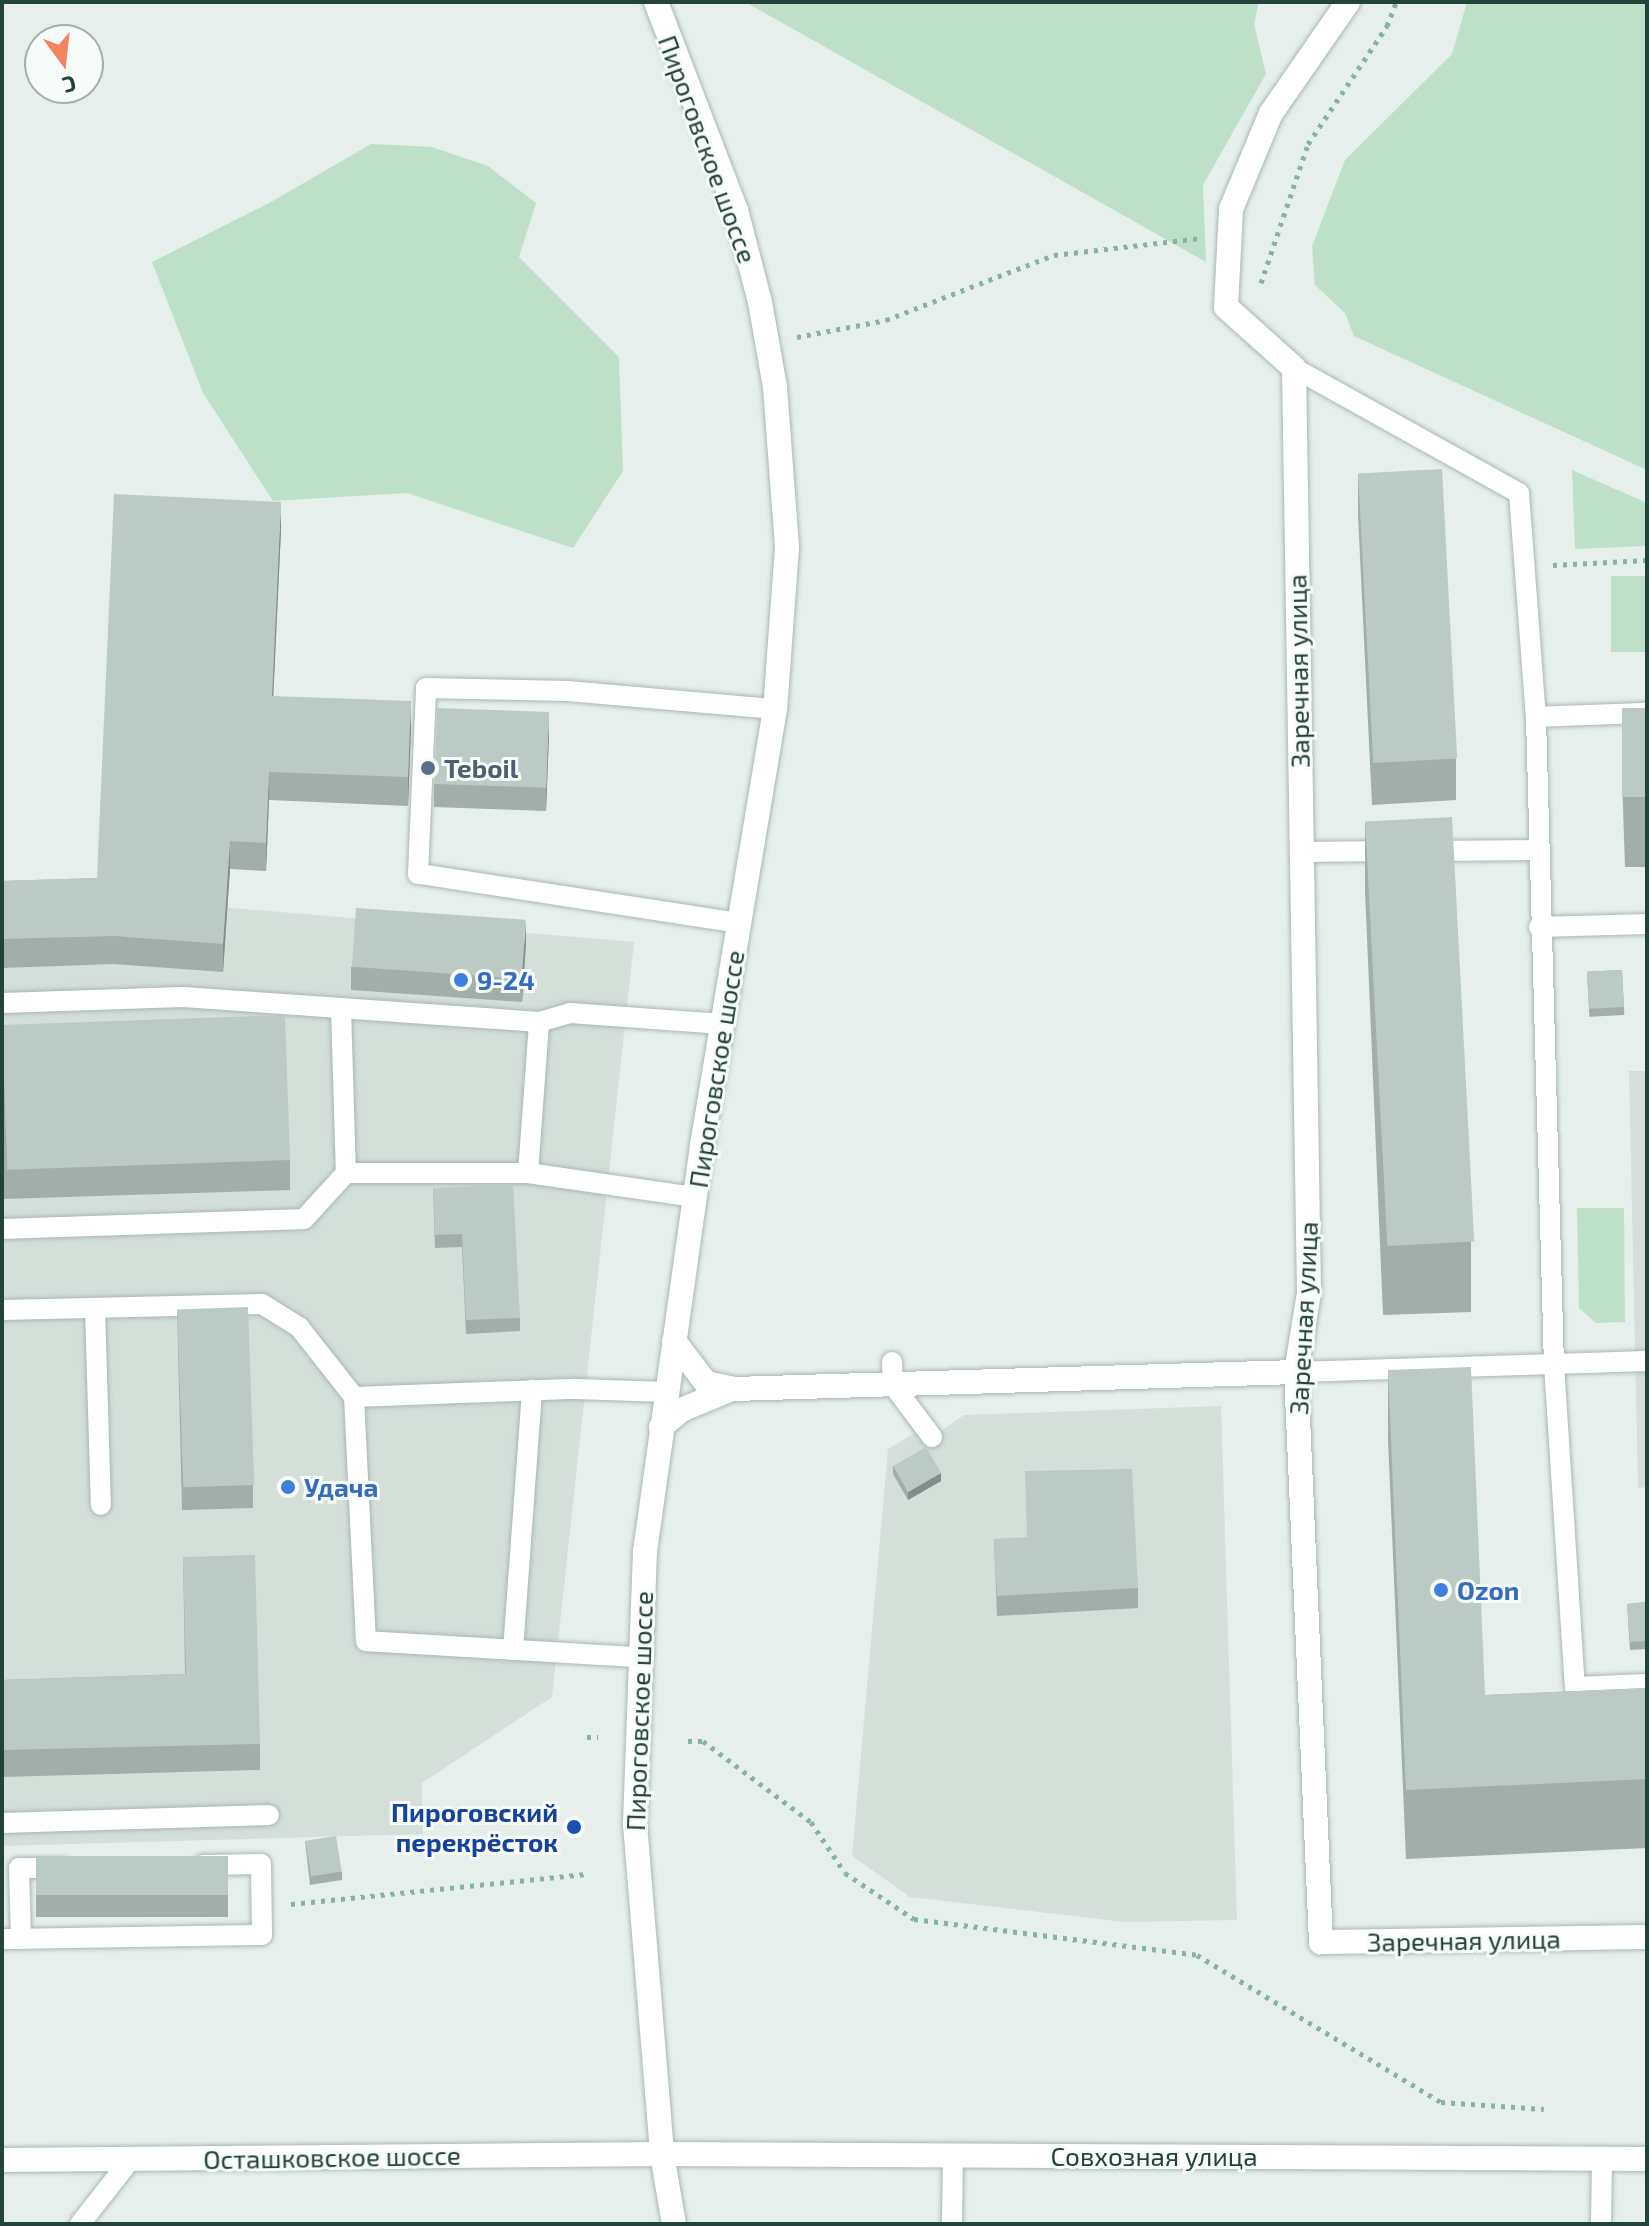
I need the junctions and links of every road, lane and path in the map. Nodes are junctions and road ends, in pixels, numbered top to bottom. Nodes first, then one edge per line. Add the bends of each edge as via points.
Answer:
1 (656, 2) edge
2 (1348, 2) edge
3 (1396, 2) edge
4 (1229, 234) junction
5 (1247, 326) junction
6 (767, 343) junction
7 (1294, 368) junction
8 (1647, 560) edge
9 (1524, 566) junction
10 (775, 709) junction
11 (1647, 713) edge
12 (1536, 717) junction
13 (1538, 850) junction
14 (1301, 852) junction
15 (740, 923) junction
16 (1647, 924) edge
17 (1539, 927) junction
18 (2, 1003) edge
19 (341, 1008) junction
20 (539, 1022) junction
21 (723, 1024) junction
22 (346, 1173) junction
23 (528, 1173) junction
24 (695, 1197) junction
25 (2, 1229) edge
26 (95, 1308) junction
27 (2, 1310) edge
28 (674, 1341) junction
29 (1647, 1361) edge
30 (1554, 1364) junction
31 (1296, 1372) junction
32 (892, 1374) junction
33 (734, 1389) junction
34 (532, 1390) junction
35 (666, 1392) junction
36 (354, 1397) junction
37 (661, 1427) junction
38 (932, 1437) dead end
39 (101, 1505) dead end
40 (513, 1650) junction
41 (638, 1657) junction
42 (1647, 1684) edge
43 (587, 1737) dead end
44 (598, 1737) dead end
45 (688, 1741) dead end
46 (269, 1815) dead end
47 (2, 1823) edge
48 (185, 1866) edge
49 (80, 1867) edge
50 (585, 1874) dead end
51 (262, 1907) junction
52 (1647, 1937) edge
53 (11, 1939) edge
54 (1544, 2109) dead end
55 (662, 2154) junction
56 (953, 2155) junction
57 (1602, 2158) junction
58 (131, 2159) junction
59 (1647, 2159) edge
60 (2, 2160) edge
61 (80, 2224) edge
62 (674, 2224) edge
63 (952, 2224) edge
64 (1601, 2224) edge

1 - 6 main road, Пироговское шоссе via 736,210
2 - 4 main road via 1271,113 1231,209
3 - 5 path via 1387,26 1308,144
4 - 5 main road via 1226,307
4 - 6 path via 1054,255 886,320
5 - 7 main road
6 - 10 main road, Пироговское шоссе via 784,469 787,547
7 - 9 lane via 1519,493
7 - 14 main road, Заречная улица
8 - 9 path
9 - 12 lane
10 - 15 main road, Пироговское шоссе
10 - 15 lane via 568,691 426,688 418,874
11 - 12 lane
12 - 13 lane
13 - 14 lane
13 - 17 lane
14 - 31 main road, Заречная улица via 1309,1293
15 - 21 main road, Пироговское шоссе
16 - 17 lane
17 - 30 lane
18 - 19 lane via 183,997
19 - 20 lane
19 - 22 lane
20 - 21 lane via 570,1013
20 - 23 lane
21 - 24 main road, Пироговское шоссе
22 - 23 lane
22 - 25 lane via 304,1219
23 - 24 lane
24 - 28 main road, Пироговское шоссе
26 - 27 lane
26 - 36 lane via 262,1304 299,1327
26 - 39 lane
28 - 33 main road via 706,1383
28 - 35 main road, Пироговское шоссе
29 - 30 lane
30 - 31 lane
30 - 42 lane via 1575,1687
31 - 32 main road
31 - 52 main road, Заречная улица via 1321,1942
32 - 33 main road
32 - 38 lane
33 - 37 main road via 681,1410
34 - 35 lane
34 - 36 lane
34 - 40 lane
35 - 37 main road, Пироговское шоссе
36 - 40 lane via 366,1641
37 - 41 main road, Пироговское шоссе
40 - 41 lane
41 - 55 main road, Пироговское шоссе via 637,1881
43 - 44 path
45 - 54 path via 703,1741 811,1822 845,1873 914,1919 1197,1955 1441,2102
46 - 47 lane
48 - 51 lane via 261,1864
49 - 53 lane via 19,1868
50 - 51 path
51 - 53 lane via 262,1935
55 - 56 main road, Совхозная улица
55 - 58 main road, Осташковское шоссе
55 - 62 main road, Пироговское шоссе
56 - 57 main road, Совхозная улица
56 - 63 lane
57 - 59 main road, Совхозная улица
57 - 64 lane
58 - 60 main road, Осташковское шоссе
58 - 61 lane

